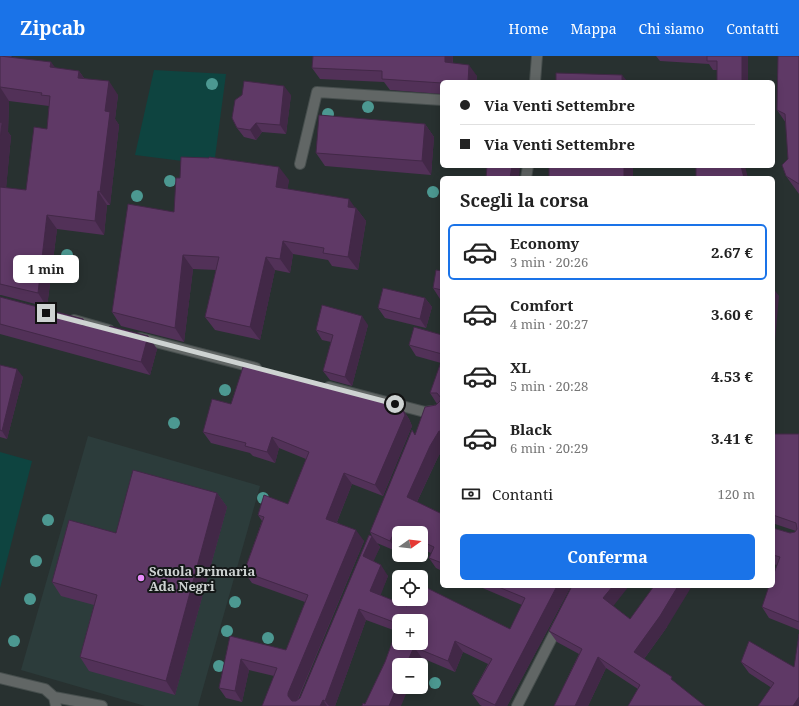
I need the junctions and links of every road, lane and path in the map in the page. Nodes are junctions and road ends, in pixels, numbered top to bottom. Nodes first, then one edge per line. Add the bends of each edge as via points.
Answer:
1 (537, 56) edge
2 (535, 80) edge
3 (440, 100) edge
4 (300, 164) dead end
5 (62, 317) edge
6 (116, 331) edge
7 (132, 336) edge
8 (263, 370) edge
9 (317, 384) edge
10 (440, 411) edge
11 (564, 614) edge
12 (0, 678) edge
13 (55, 702) edge
14 (102, 706) edge
15 (517, 706) edge

1 - 2 street
3 - 4 street via 317,92
5 - 6 street
7 - 8 street
9 - 10 street via 424,415
11 - 15 street
12 - 13 street via 45,689
13 - 14 street

